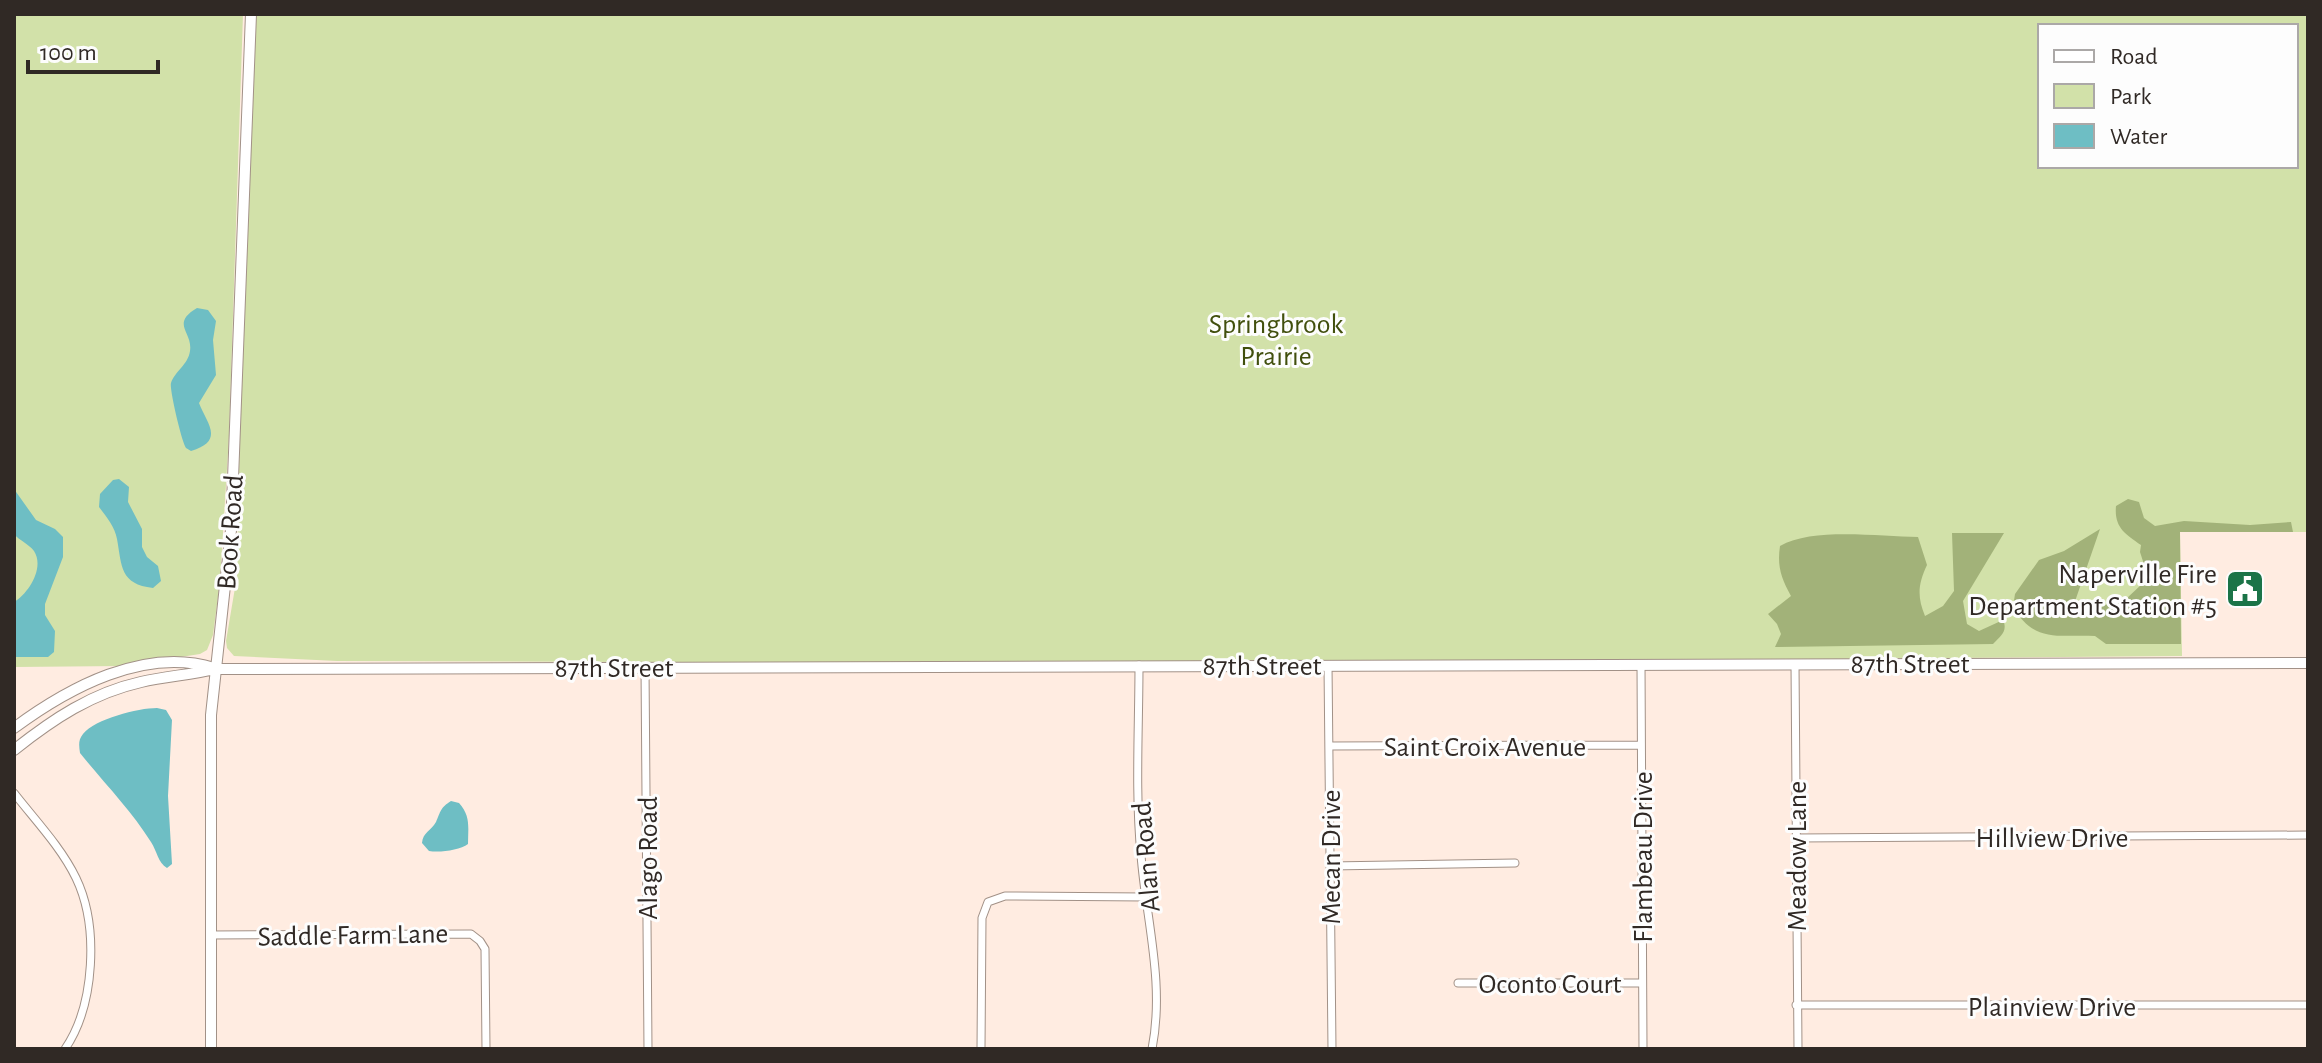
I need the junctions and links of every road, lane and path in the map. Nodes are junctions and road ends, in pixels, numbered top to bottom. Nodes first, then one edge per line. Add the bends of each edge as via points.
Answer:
1 (251, 14) edge
2 (2308, 663) edge
3 (1641, 664) junction
4 (1795, 664) junction
5 (1139, 665) junction
6 (1328, 665) junction
7 (645, 667) junction
8 (215, 669) junction
9 (14, 728) edge
10 (1641, 745) junction
11 (1329, 746) junction
12 (14, 750) edge
13 (14, 793) edge
14 (2308, 835) edge
15 (1797, 838) junction
16 (1515, 863) dead end
17 (1330, 866) junction
18 (1145, 897) junction
19 (210, 935) junction
20 (1458, 983) dead end
21 (1642, 983) junction
22 (1796, 1005) junction
23 (2308, 1005) edge
24 (65, 1049) edge
25 (211, 1049) edge
26 (486, 1049) edge
27 (648, 1049) edge
28 (981, 1049) edge
29 (1152, 1049) edge
30 (1332, 1049) edge
31 (1643, 1049) edge
32 (1798, 1049) edge

1 - 8 street, Book Road via 231,530
2 - 4 street, 87th Street
3 - 4 street, 87th Street
3 - 6 street, 87th Street
3 - 10 street, Flambeau Drive
4 - 15 street, Meadow Lane
5 - 6 street, 87th Street
5 - 7 street, 87th Street
5 - 18 street, Alan Road via 1139,835
6 - 11 street, Mecan Drive
7 - 8 street, 87th Street
7 - 27 street, Alago Road
8 - 9 street, 87th Street via 193,662 132,669 73,690
8 - 12 street, 87th Street via 103,694 65,713
8 - 19 street, Book Road
10 - 11 street, Saint Croix Avenue
10 - 21 street, Flambeau Drive
11 - 17 street, Mecan Drive
13 - 24 street via 68,864 87,911 86,1002
14 - 15 street, Hillview Drive
15 - 22 street, Meadow Lane
16 - 17 street
17 - 30 street, Mecan Drive
18 - 28 street via 1005,896 988,902 982,918
18 - 29 street, Alan Road via 1157,983
19 - 25 street, Book Road
19 - 26 street, Saddle Farm Lane via 471,934 485,949
20 - 21 street, Oconto Court
21 - 31 street, Flambeau Drive
22 - 23 street, Plainview Drive
22 - 32 street, Meadow Lane

